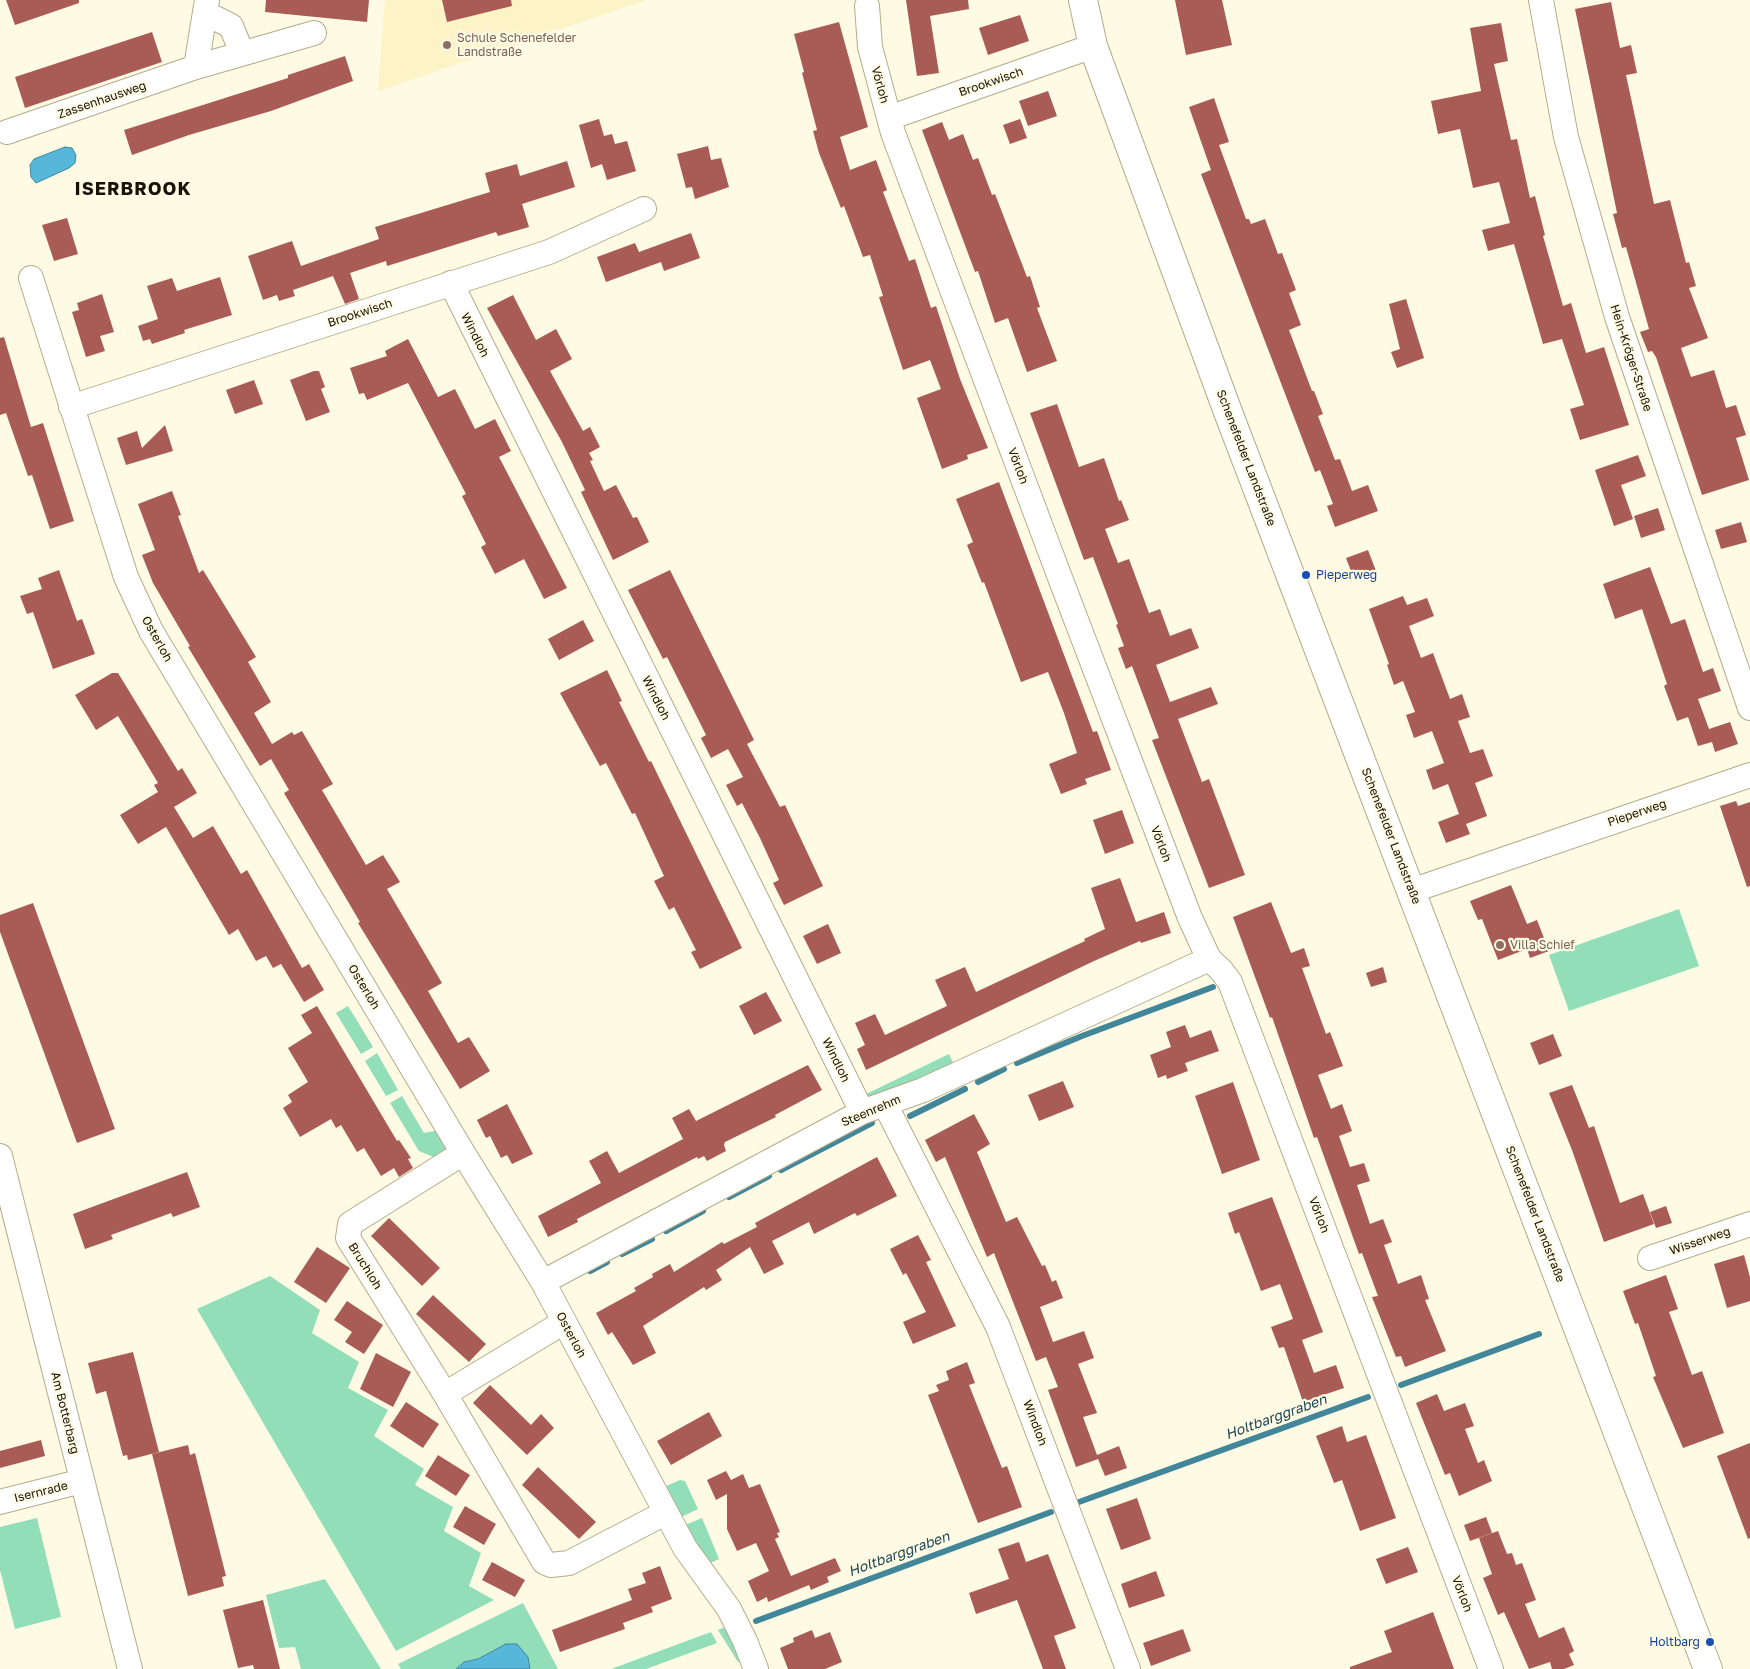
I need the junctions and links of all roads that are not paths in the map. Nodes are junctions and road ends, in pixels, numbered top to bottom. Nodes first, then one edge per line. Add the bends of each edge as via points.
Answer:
1 (1083, 0) edge
2 (1541, 0) edge
3 (206, 6) edge
4 (867, 6) dead end
5 (314, 33) dead end
6 (1093, 46) junction
7 (242, 53) junction
8 (196, 67) junction
9 (888, 118) junction
10 (7, 132) dead end
11 (644, 209) dead end
12 (31, 278) dead end
13 (451, 283) junction
14 (71, 406) junction
15 (1750, 708) edge
16 (1750, 775) edge
17 (1411, 891) junction
18 (1208, 959) junction
19 (885, 1104) junction
20 (862, 1112) junction
21 (463, 1153) junction
22 (0, 1156) edge
23 (1750, 1224) edge
24 (1650, 1258) dead end
25 (543, 1282) junction
26 (564, 1322) junction
27 (445, 1394) junction
28 (82, 1481) junction
29 (0, 1502) edge
30 (665, 1513) junction
31 (130, 1669) edge
32 (756, 1669) edge
33 (1128, 1669) edge
34 (1491, 1669) edge
35 (1708, 1669) edge

1 - 6 main road, Schenefelder Landstraße
2 - 15 street, Hein-Kröger-Straße via 1566,137 1617,317
3 - 7 street via 231,26
3 - 8 street
4 - 9 street, Vörloh via 870,47
5 - 7 street, Zassenhausweg
6 - 9 street, Brookwisch
6 - 17 main road, Schenefelder Landstraße via 1224,402
7 - 8 street, Zassenhausweg
8 - 10 street, Zassenhausweg
9 - 18 street, Vörloh via 1120,738
11 - 13 street, Brookwisch via 549,252
12 - 14 street, Osterloh
13 - 14 street, Brookwisch
13 - 20 street, Windloh
14 - 21 street, Osterloh via 126,577 151,631
16 - 17 street, Pieperweg
17 - 35 main road, Schenefelder Landstraße
18 - 19 street, Steenrehm via 923,1090
18 - 34 street, Vörloh via 1230,982
19 - 20 street, Steenrehm
19 - 33 street, Windloh via 998,1327
20 - 25 street, Steenrehm
21 - 25 street, Osterloh
21 - 27 street, Bruchloh via 350,1224 348,1238
22 - 28 street, Am Botterbarg
23 - 24 street, Wisserweg
25 - 26 street, Osterloh
26 - 27 street
26 - 30 street, Osterloh
27 - 30 street, Bruchloh via 538,1555 551,1565 569,1563
28 - 29 street, Isernrade
28 - 31 street, Am Botterbarg
30 - 32 street, Osterloh via 685,1548 729,1609

